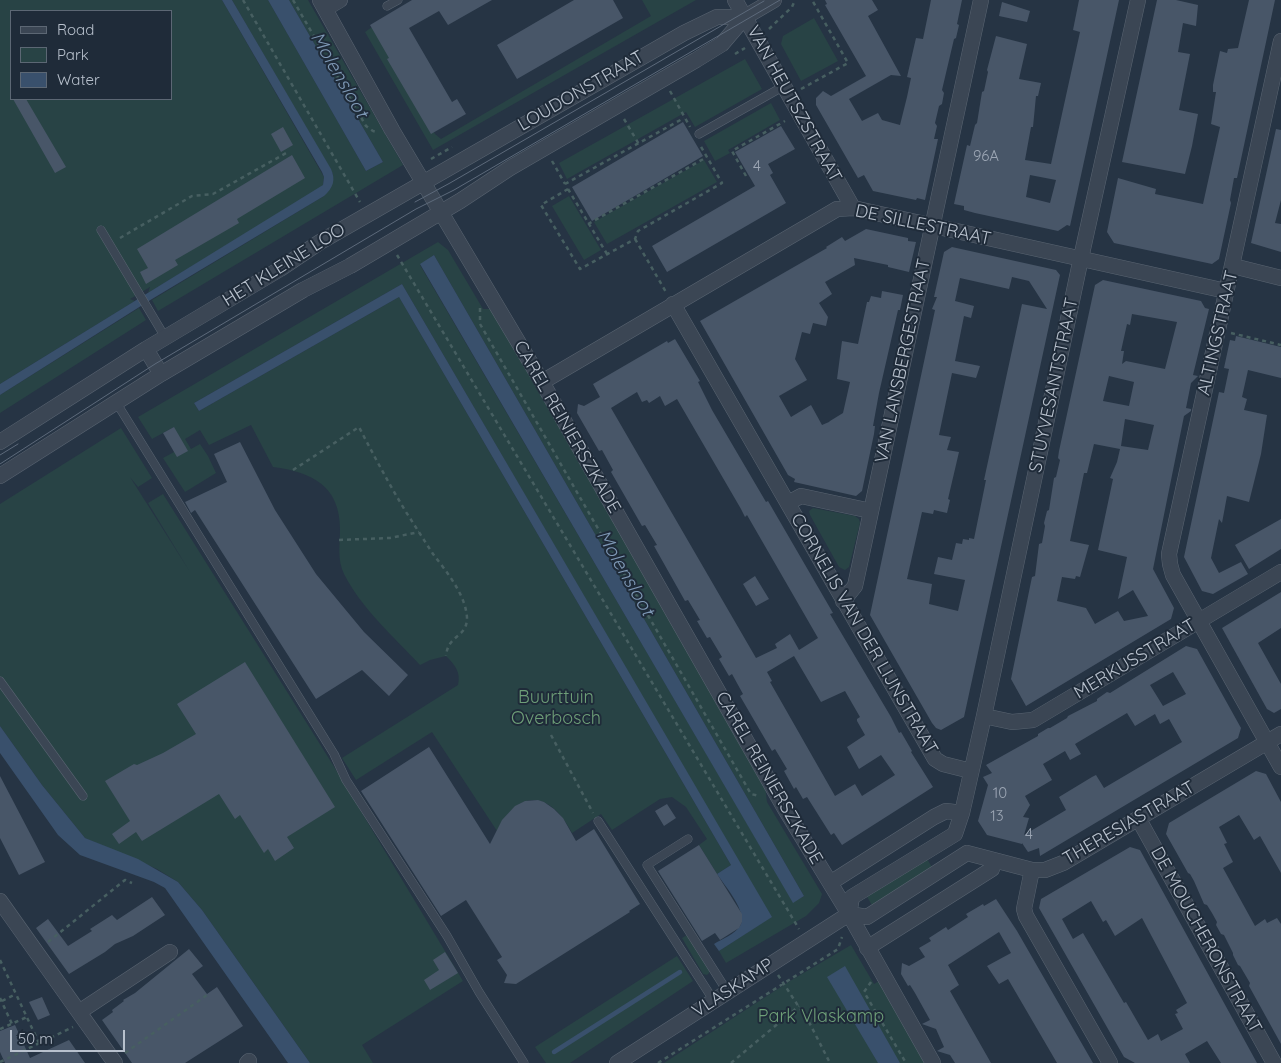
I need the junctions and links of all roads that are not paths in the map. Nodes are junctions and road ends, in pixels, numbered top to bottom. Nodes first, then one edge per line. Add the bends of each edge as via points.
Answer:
1 (340, 0) edge
2 (398, 0) edge
3 (735, 0) edge
4 (774, 0) edge
5 (980, 0) edge
6 (1138, 0) edge
7 (322, 4) edge
8 (387, 6) dead end
9 (745, 17) junction
10 (1281, 41) edge
11 (786, 90) junction
12 (697, 135) road end
13 (423, 182) junction
14 (852, 208) junction
15 (440, 213) junction
16 (932, 227) junction
17 (101, 230) dead end
18 (1081, 258) junction
19 (1233, 266) junction
20 (1281, 278) edge
21 (1226, 291) junction
22 (673, 304) junction
23 (165, 337) junction
24 (146, 349) junction
25 (161, 374) junction
26 (542, 382) junction
27 (116, 402) junction
28 (0, 442) edge
29 (0, 476) edge
30 (788, 503) junction
31 (871, 511) junction
32 (1281, 572) edge
33 (843, 601) junction
34 (1200, 620) junction
35 (0, 681) edge
36 (984, 716) junction
37 (1281, 734) edge
38 (1268, 742) junction
39 (1281, 766) edge
40 (971, 771) junction
41 (83, 796) dead end
42 (962, 813) junction
43 (1138, 818) junction
44 (598, 821) road end
45 (955, 834) junction
46 (688, 839) dead end
47 (967, 853) junction
48 (994, 860) junction
49 (1032, 870) junction
50 (830, 883) junction
51 (0, 902) edge
52 (849, 914) junction
53 (867, 948) junction
54 (170, 952) dead end
55 (727, 991) junction
56 (714, 1001) junction
57 (82, 1016) junction
58 (114, 1062) edge
59 (524, 1063) edge
60 (617, 1063) edge
61 (933, 1063) edge
62 (1110, 1063) edge
63 (1274, 1063) edge

1 - 7 street
2 - 8 lane
3 - 9 street, VAN HEUTSZSTRAAT
4 - 9 street, LOUDONSTRAAT
5 - 16 street, VAN LANSBERGESTRAAT
6 - 18 street, STUYVESANTSTRAAT
7 - 13 street, CAREL REINIERSZKADE
9 - 11 street, VAN HEUTSZSTRAAT
9 - 13 street, LOUDONSTRAAT via 717,17
9 - 15 street, LOUDONSTRAAT via 722,44 510,168
10 - 19 street, ALTINGSTRAAT
11 - 12 lane
11 - 14 street, VAN HEUTSZSTRAAT
13 - 15 street, CAREL REINIERSZKADE
13 - 23 street, HET KLEINE LOO
14 - 16 street, DE SILLESTRAAT
14 - 22 street, DE SILLESTRAAT via 836,209
15 - 25 street, HET KLEINE LOO
15 - 26 street, CAREL REINIERSZKADE
16 - 18 street, DE SILLESTRAAT
16 - 31 street, VAN LANSBERGESTRAAT
17 - 23 lane
18 - 21 street, DE SILLESTRAAT
18 - 36 street, STUYVESANTSTRAAT
19 - 20 street
19 - 21 street, ALTINGSTRAAT
21 - 34 street, ALTINGSTRAAT via 1169,554 1173,575
22 - 26 street, DE SILLESTRAAT
22 - 30 street, CORNELIS VAN DER LIJNSTRAAT
23 - 24 street, HET KLEINE LOO
24 - 25 street
24 - 28 street, HET KLEINE LOO
25 - 27 street, HET KLEINE LOO
26 - 50 street, CAREL REINIERSZKADE
27 - 29 street, HET KLEINE LOO
27 - 59 lane via 334,754 346,780
30 - 31 street, CORNELIS VAN DER LIJNSTRAAT via 801,496
30 - 33 street, CORNELIS VAN DER LIJNSTRAAT
31 - 33 street, VAN LANSBERGESTRAAT via 855,586
32 - 34 street, MERKUSSTRAAT
33 - 40 street, CORNELIS VAN DER LIJNSTRAAT via 935,759
34 - 36 street, MERKUSSTRAAT via 1034,720 1012,722
34 - 38 street, ALTINGSTRAAT
35 - 41 lane
36 - 40 street, STUYVESANTSTRAAT
37 - 38 street, THERESIASTRAAT
38 - 39 street, ALTINGSTRAAT
38 - 43 street, THERESIASTRAAT
40 - 42 street, STUYVESANTSTRAAT
42 - 45 street, STUYVESANTSTRAAT
42 - 50 street via 946,811 934,817
43 - 49 street, THERESIASTRAAT via 1063,863 1045,870
43 - 63 street, DE MOUCHERONSTRAAT
44 - 56 lane
45 - 47 street
45 - 52 street via 852,897
46 - 55 lane via 647,864
47 - 48 street, THERESIASTRAAT
47 - 52 street via 867,917
48 - 49 street, THERESIASTRAAT
48 - 53 street via 992,869
49 - 62 street via 1024,908 1026,916
50 - 52 street, CAREL REINIERSZKADE
51 - 57 street
52 - 53 street, CAREL REINIERSZKADE
52 - 55 street, VLASKAMP
53 - 61 street, CAREL REINIERSZKADE
54 - 57 street
55 - 56 street, VLASKAMP
56 - 60 street, VLASKAMP
57 - 58 street

